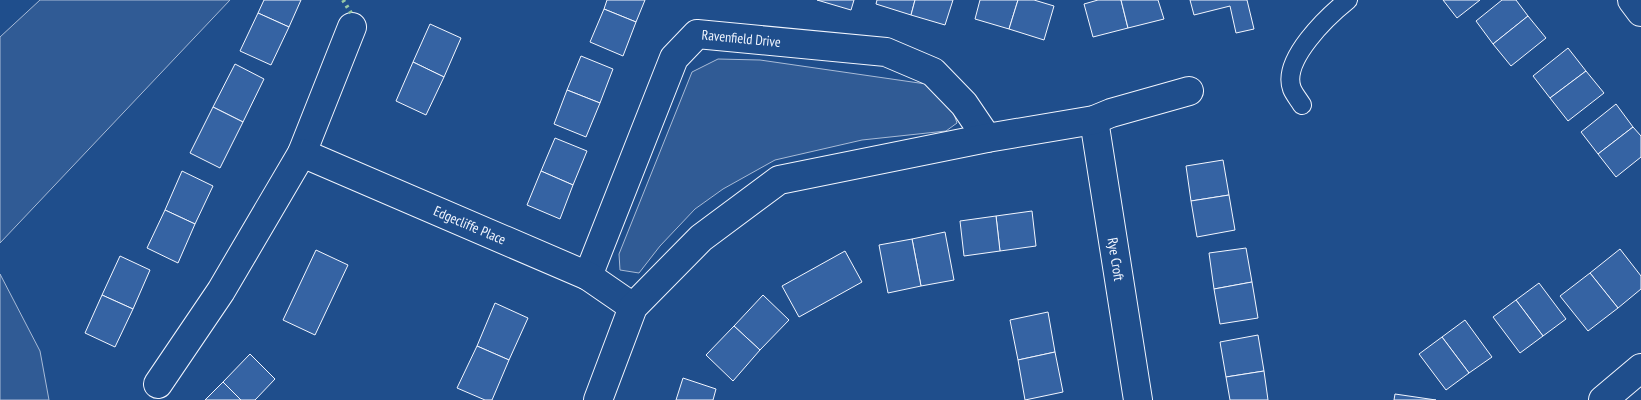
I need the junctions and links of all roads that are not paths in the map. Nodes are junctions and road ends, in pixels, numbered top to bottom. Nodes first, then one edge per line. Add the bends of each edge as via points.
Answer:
1 (1348, 0) edge
2 (1632, 0) edge
3 (1641, 12) edge
4 (352, 27) dead end
5 (1189, 90) dead end
6 (1302, 105) dead end
7 (1094, 120) junction
8 (987, 138) junction
9 (302, 153) junction
10 (588, 276) junction
11 (633, 307) junction
12 (1641, 368) edge
13 (158, 384) dead end
14 (598, 400) edge
15 (1138, 400) edge
16 (1603, 400) edge

1 - 6 lane via 1303,46 1293,66 1291,88
2 - 3 street
4 - 9 street
5 - 7 street via 1111,112
7 - 8 street
7 - 15 street, Rye Croft
8 - 10 street, Ravenfield Drive via 964,104 933,72 886,52 697,34 674,58
8 - 11 street via 779,180 701,238
9 - 10 street, Edgecliffe Place
9 - 13 street via 221,291
10 - 11 street, Edgecliffe Place
11 - 14 street
12 - 16 street

